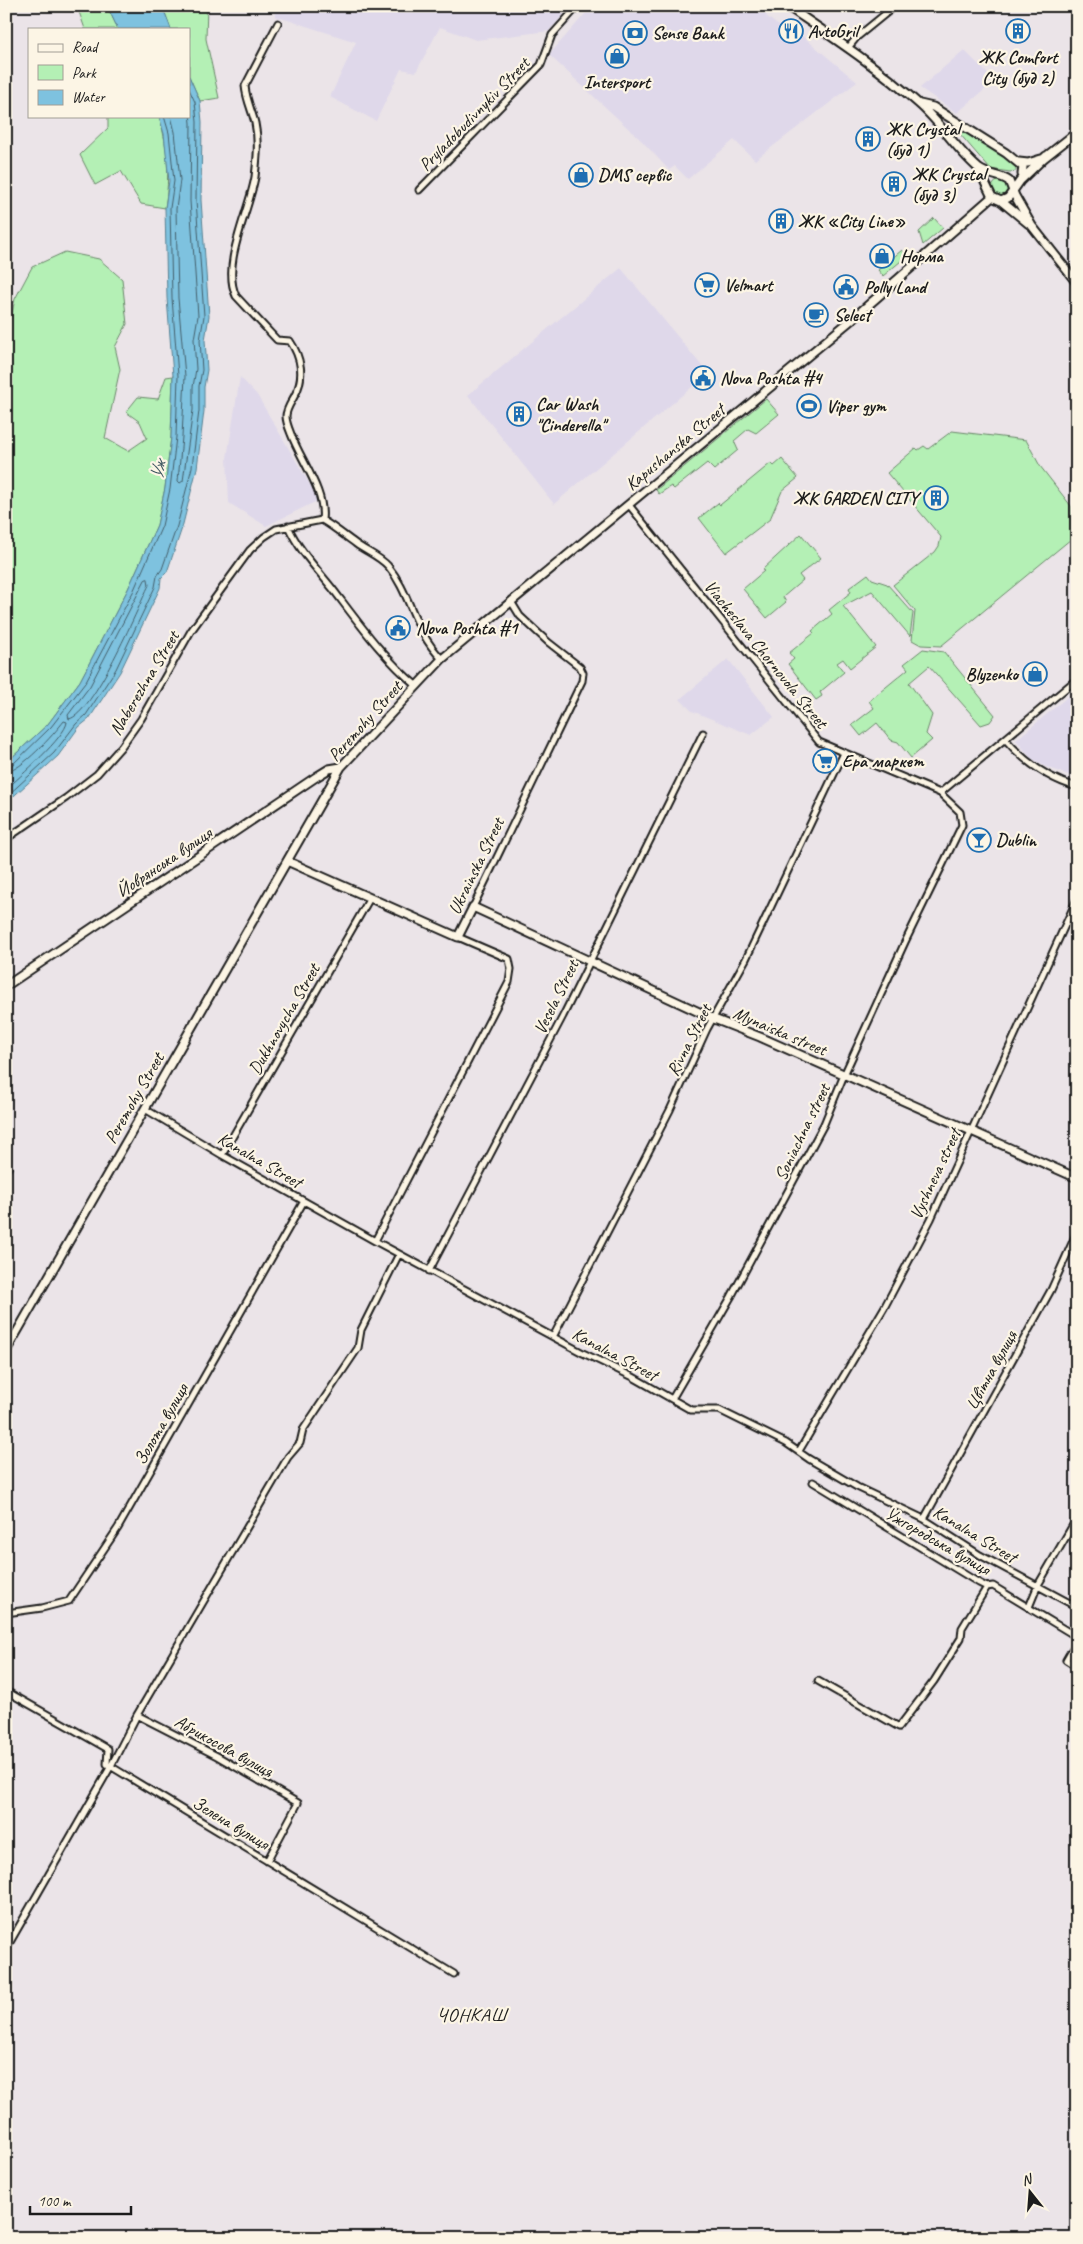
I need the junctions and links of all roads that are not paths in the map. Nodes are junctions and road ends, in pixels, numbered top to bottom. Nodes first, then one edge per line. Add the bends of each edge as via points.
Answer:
1 (578, 6) edge
2 (788, 6) edge
3 (895, 6) edge
4 (278, 23) dead end
5 (848, 48) junction
6 (919, 104) junction
7 (1077, 132) edge
8 (1046, 156) junction
9 (1019, 162) junction
10 (978, 168) junction
11 (1022, 174) junction
12 (1001, 178) junction
13 (419, 190) dead end
14 (1012, 192) junction
15 (991, 194) junction
16 (1001, 201) junction
17 (1032, 226) junction
18 (1077, 283) edge
19 (629, 505) junction
20 (322, 520) junction
21 (288, 526) junction
22 (512, 603) junction
23 (442, 659) junction
24 (1077, 680) edge
25 (417, 686) junction
26 (703, 734) dead end
27 (1005, 739) junction
28 (844, 753) junction
29 (341, 767) junction
30 (1077, 787) edge
31 (940, 793) junction
32 (6, 839) edge
33 (287, 861) junction
34 (370, 898) junction
35 (1077, 899) edge
36 (473, 907) junction
37 (458, 937) junction
38 (589, 962) junction
39 (6, 986) edge
40 (714, 1019) junction
41 (844, 1075) junction
42 (145, 1108) junction
43 (971, 1131) junction
44 (222, 1155) junction
45 (6, 1165) edge
46 (6, 1170) edge
47 (1077, 1178) edge
48 (304, 1201) junction
49 (1077, 1232) edge
50 (375, 1241) junction
51 (399, 1254) junction
52 (430, 1271) junction
53 (553, 1337) junction
54 (6, 1350) edge
55 (672, 1398) junction
56 (799, 1451) junction
57 (812, 1482) dead end
58 (1077, 1518) edge
59 (924, 1519) junction
60 (1038, 1586) junction
61 (987, 1587) junction
62 (1028, 1607) junction
63 (1077, 1607) edge
64 (6, 1613) edge
65 (1077, 1637) edge
66 (1077, 1641) edge
67 (1077, 1667) edge
68 (818, 1681) dead end
69 (6, 1691) edge
70 (137, 1714) junction
71 (111, 1766) junction
72 (267, 1861) junction
73 (6, 1949) edge
74 (454, 1974) dead end

1 - 13 street, Pryladobudivnykiv Street via 552,35 541,65
2 - 5 street
3 - 5 street
4 - 20 street via 245,86 256,126 257,160 248,209 233,258 231,279 236,296 277,340 290,341 297,352 301,376 286,419 320,497
5 - 6 street
6 - 9 street via 933,107
6 - 10 street
7 - 8 street
8 - 9 street via 1033,162
8 - 11 street
8 - 14 street
9 - 11 street via 1023,167
10 - 12 street
10 - 15 street
11 - 12 street
12 - 14 street via 1011,183
12 - 15 street via 992,181
14 - 16 street
14 - 17 street
15 - 16 street
15 - 19 street, Kapushanska Street via 850,322
16 - 17 street
17 - 18 street
19 - 22 street, Kapushanska Street
19 - 28 street, Viacheslava Chornovola Street via 819,742
20 - 21 street, Naberezhna Street
20 - 23 street via 388,567 398,581 417,625
21 - 25 street via 299,546 348,609
21 - 32 street, Naberezhna Street via 264,537 250,550 191,631 141,719 97,774
22 - 23 street, Kapushanska Street
22 - 36 street, Ukrainska Street via 520,616 580,667 582,681
23 - 25 street, Peremohy Street
24 - 27 street
25 - 29 street, Peremohy Street
26 - 38 street, Vesela Street
27 - 30 street via 1020,756 1047,775
27 - 31 street
28 - 31 street, Viacheslava Chornovola Street
28 - 40 street, Rivna Street
29 - 33 street, Peremohy Street
29 - 39 street, Йоврянська вулиця via 316,778
31 - 41 street, Soniachna street via 960,812 962,825
33 - 34 street
33 - 42 street, Peremohy Street
34 - 37 street
34 - 44 street, Dukhnovycha Street
35 - 43 street, Vyshneva street
36 - 37 street, Ukrainska Street
36 - 38 street, Mynaiska street
37 - 50 street, Ukrainska Street via 509,959 509,982
38 - 40 street, Mynaiska street
38 - 52 street, Vesela Street
40 - 41 street, Mynaiska street
40 - 53 street, Rivna Street
41 - 43 street, Mynaiska street
41 - 55 street, Soniachna street via 824,1124
42 - 44 street, Kanalna Street
42 - 54 street, Peremohy Street
43 - 47 street, Mynaiska street
43 - 56 street, Vyshneva street via 931,1219 884,1308
44 - 48 street, Kanalna Street
45 - 46 street
48 - 50 street, Kanalna Street
48 - 64 street, Золота вулиця via 118,1528 69,1601
49 - 59 street, Цвітна вулиця via 1051,1290
50 - 51 street, Kanalna Street
51 - 52 street, Kanalna Street
51 - 70 street via 361,1330 358,1348 304,1430 300,1443 288,1457
52 - 53 street, Kanalna Street
53 - 55 street, Kanalna Street
55 - 56 street, Kanalna Street via 691,1410 724,1412
56 - 59 street, Kanalna Street via 856,1487
57 - 61 street, Ужгородська вулиця
58 - 60 street
59 - 60 street, Kanalna Street via 980,1555
60 - 62 street
60 - 63 street, Kanalna Street
61 - 62 street, Ужгородська вулиця via 993,1586
61 - 68 street via 962,1628 961,1638 899,1728
62 - 65 street, Ужгородська вулиця
66 - 67 street via 1066,1660
69 - 71 street via 108,1749 107,1764
70 - 71 street
70 - 72 street, Абрикосова вулиця via 298,1804
71 - 72 street, Зелена вулиця
71 - 73 street
72 - 74 street, Зелена вулиця

